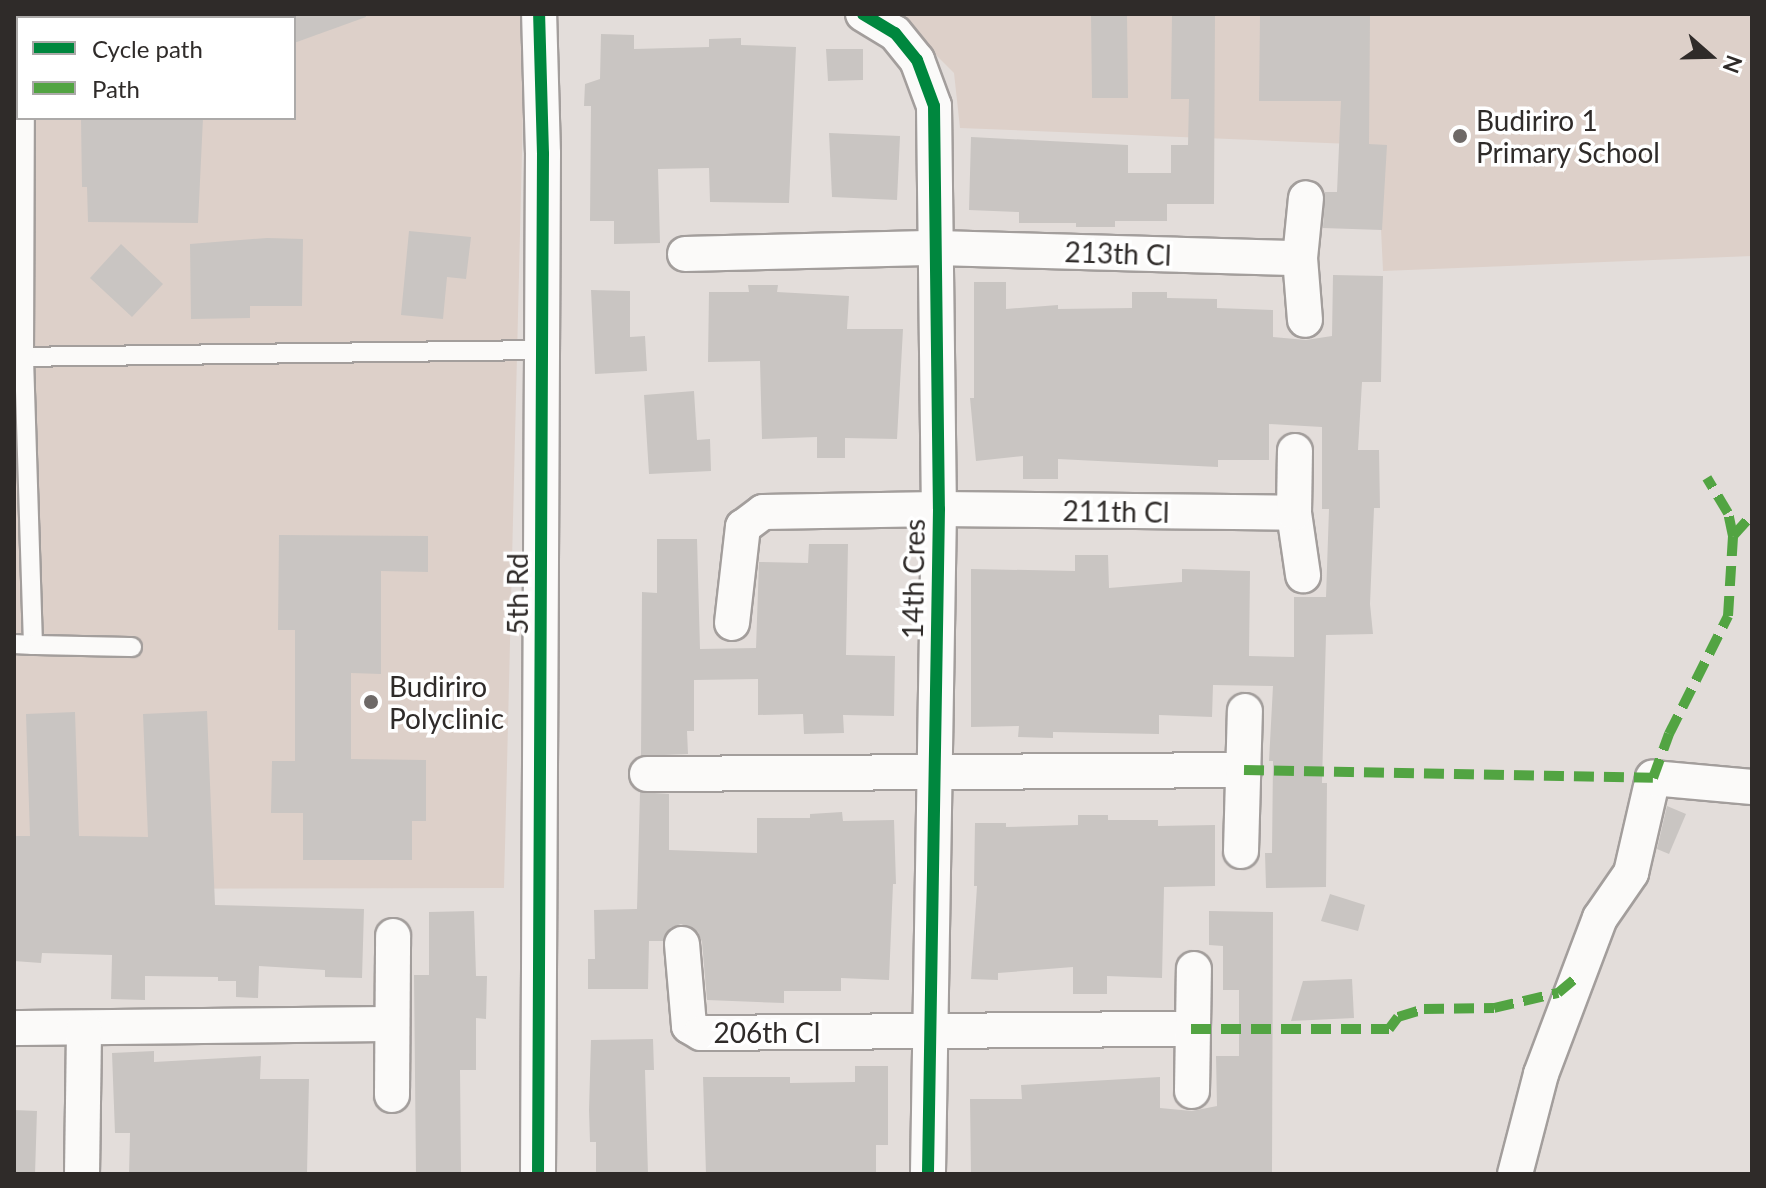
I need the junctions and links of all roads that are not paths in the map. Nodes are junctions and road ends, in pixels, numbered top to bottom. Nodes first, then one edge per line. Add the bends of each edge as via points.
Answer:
1 (539, 14) edge
2 (863, 14) edge
3 (25, 120) edge
4 (1306, 198) dead end
5 (937, 248) junction
6 (685, 254) dead end
7 (1300, 258) junction
8 (1305, 320) dead end
9 (542, 350) junction
10 (19, 355) edge
11 (1295, 451) dead end
12 (939, 509) junction
13 (1294, 513) junction
14 (1303, 575) dead end
15 (732, 623) dead end
16 (23, 644) edge
17 (132, 647) dead end
18 (1245, 711) dead end
19 (1244, 770) junction
20 (933, 771) junction
21 (647, 774) dead end
22 (1752, 787) edge
23 (1241, 851) dead end
24 (393, 936) dead end
25 (682, 944) dead end
26 (1194, 969) dead end
27 (392, 1024) junction
28 (14, 1028) edge
29 (84, 1028) junction
30 (1191, 1029) junction
31 (929, 1032) junction
32 (1192, 1091) dead end
33 (392, 1095) dead end
34 (82, 1174) edge
35 (538, 1174) edge
36 (928, 1174) edge
37 (1515, 1174) edge

1 - 9 street, 5th Rd
2 - 5 street, 14th Cres via 895,33 917,60 934,106
3 - 10 lane
4 - 7 street
5 - 6 street, 213th Cl
5 - 7 street, 213th Cl
5 - 12 street, 14th Cres
7 - 8 street
9 - 10 lane
9 - 35 street, 5th Rd
10 - 16 lane
11 - 13 street
12 - 13 street, 211th Cl
12 - 15 street, 211th Cl via 763,512 743,527
12 - 20 street, 14th Cres
13 - 14 street
16 - 17 lane
18 - 19 street
19 - 20 street
19 - 23 street
20 - 21 street
20 - 31 street, 14th Cres
22 - 37 street via 1653,778 1631,873 1600,918 1541,1074
24 - 27 street
25 - 31 street, 206th Cl via 689,1026 701,1033
26 - 30 street
27 - 29 street
27 - 33 street
28 - 29 street
29 - 34 street
30 - 31 street
30 - 32 street
31 - 36 street, 14th Cres

